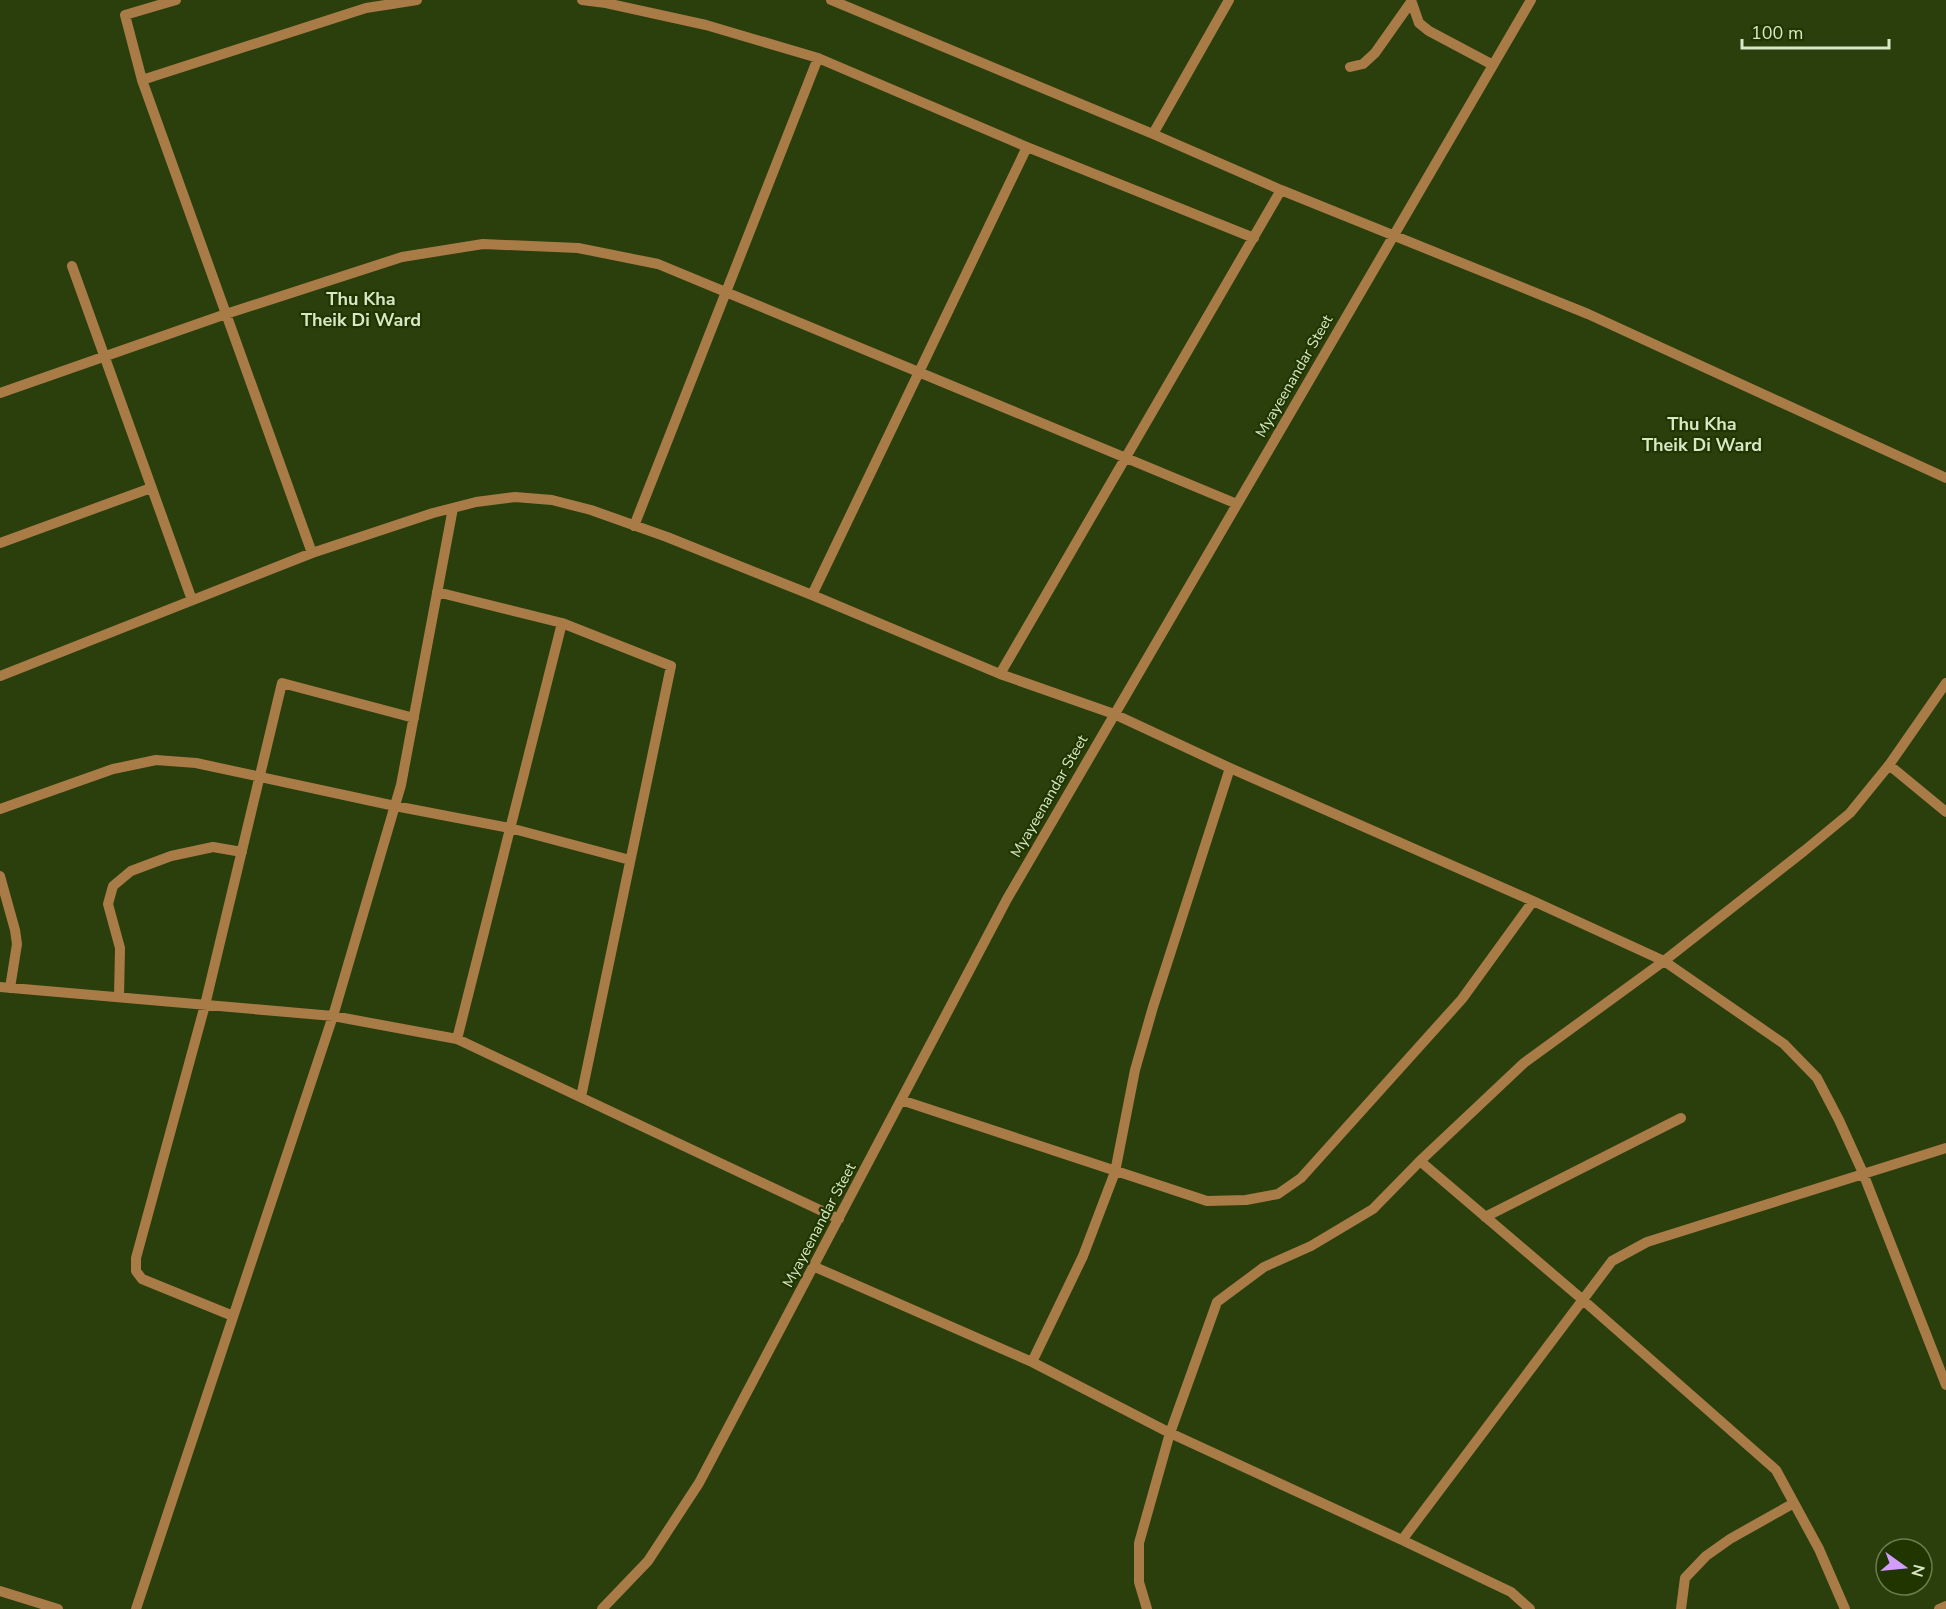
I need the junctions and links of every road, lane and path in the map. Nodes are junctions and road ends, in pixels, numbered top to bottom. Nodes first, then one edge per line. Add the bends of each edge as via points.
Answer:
1 (176, 0) edge
2 (417, 0) edge
3 (582, 0) edge
4 (831, 0) edge
5 (1229, 0) edge
6 (1531, 0) edge
7 (1411, 1) edge
8 (818, 58) junction
9 (1493, 65) junction
10 (1350, 67) dead end
11 (142, 80) junction
12 (1153, 134) junction
13 (1027, 147) junction
14 (1281, 190) junction
15 (1394, 235) junction
16 (1254, 238) junction
17 (72, 266) dead end
18 (726, 291) junction
19 (226, 314) junction
20 (105, 356) junction
21 (918, 372) junction
22 (0, 393) edge
23 (1127, 458) junction
24 (1946, 478) edge
25 (151, 488) junction
26 (1237, 504) junction
27 (453, 508) junction
28 (634, 526) junction
29 (0, 543) edge
30 (312, 553) junction
31 (437, 592) junction
32 (812, 595) junction
33 (192, 600) junction
34 (562, 623) junction
35 (1000, 674) junction
36 (0, 676) edge
37 (1944, 690) edge
38 (1114, 714) junction
39 (414, 718) junction
40 (1888, 765) junction
41 (1230, 768) junction
42 (260, 776) junction
43 (395, 806) junction
44 (0, 809) edge
45 (1946, 812) edge
46 (510, 828) junction
47 (242, 852) junction
48 (630, 860) junction
49 (0, 876) edge
50 (1533, 901) junction
51 (1664, 961) junction
52 (5, 988) edge
53 (119, 998) junction
54 (205, 1005) junction
55 (333, 1016) junction
56 (457, 1039) junction
57 (581, 1097) junction
58 (901, 1100) junction
59 (1681, 1118) dead end
60 (1946, 1148) edge
61 (1420, 1161) junction
62 (1115, 1172) junction
63 (1863, 1173) junction
64 (1485, 1217) junction
65 (839, 1219) junction
66 (814, 1267) junction
67 (1583, 1300) junction
68 (233, 1316) junction
69 (1032, 1362) junction
70 (1946, 1385) edge
71 (1170, 1433) junction
72 (1794, 1503) junction
73 (1402, 1540) junction
74 (0, 1591) edge
75 (1946, 1606) edge
76 (58, 1609) edge
77 (136, 1609) edge
78 (602, 1609) edge
79 (1147, 1609) edge
80 (1530, 1609) edge
81 (1681, 1609) edge
82 (1845, 1609) edge
83 (1939, 1609) edge

1 - 11 street via 125,15
2 - 11 street via 366,8
3 - 8 street via 706,25
4 - 12 street
5 - 12 street
6 - 9 street, Myayeenandar Steet
7 - 9 street via 1419,23 1429,31
7 - 10 street via 1375,54 1363,64
8 - 13 street
8 - 18 street
9 - 15 street, Myayeenandar Steet
11 - 19 street
12 - 14 street
13 - 16 street
13 - 21 street
14 - 15 street
14 - 16 street
15 - 24 street via 1588,314
15 - 26 street, Myayeenandar Steet
16 - 23 street
17 - 20 street
18 - 19 street via 658,264 578,248 483,243 402,257
18 - 21 street
18 - 28 street
19 - 20 street
19 - 30 street
20 - 22 street
20 - 25 street
21 - 23 street
21 - 32 street
23 - 26 street
23 - 35 street
25 - 29 street
25 - 33 street
26 - 38 street, Myayeenandar Steet
27 - 28 street via 516,497 552,500
27 - 30 street
27 - 31 street
28 - 32 street
30 - 33 street
31 - 34 street
31 - 39 street
32 - 35 street
33 - 36 street
34 - 46 street
34 - 48 street via 671,666
35 - 38 street
37 - 40 street
38 - 41 street
38 - 58 street, Myayeenandar Steet via 1007,899
39 - 42 street via 282,683
39 - 43 street
40 - 45 street
40 - 51 street via 1850,813
41 - 50 street
41 - 62 street via 1135,1070
42 - 43 street
42 - 44 street via 196,763 156,760 113,769
42 - 47 street
43 - 46 street
43 - 55 street
46 - 48 street
46 - 56 street
47 - 53 street via 213,847 171,856 131,871 113,886 108,904 120,948
47 - 54 street
48 - 57 street
49 - 52 street via 17,944
50 - 51 street
50 - 62 street via 1462,999 1301,1178 1278,1194 1207,1201
51 - 61 street via 1524,1063
51 - 63 street via 1784,1044 1817,1078
52 - 53 street
53 - 54 street
54 - 55 street
54 - 68 street via 139,1243 136,1271 142,1279
55 - 56 street
55 - 68 street
56 - 57 street
57 - 65 street
58 - 62 street
58 - 65 street, Myayeenandar Steet
59 - 64 street
60 - 63 street
61 - 64 street
61 - 71 street via 1373,1209 1311,1246 1264,1267 1217,1302
62 - 69 street via 1083,1256
63 - 67 street via 1647,1242 1612,1261
63 - 70 street
64 - 67 street
65 - 66 street, Myayeenandar Steet
66 - 69 street
66 - 78 street, Myayeenandar Steet via 699,1483 648,1561
67 - 72 street via 1776,1470
67 - 73 street
68 - 77 street
69 - 71 street
71 - 73 street
71 - 79 street via 1138,1543 1139,1582
72 - 81 street via 1707,1556 1685,1578
72 - 82 street
73 - 80 street via 1511,1593
74 - 76 street
75 - 83 street

